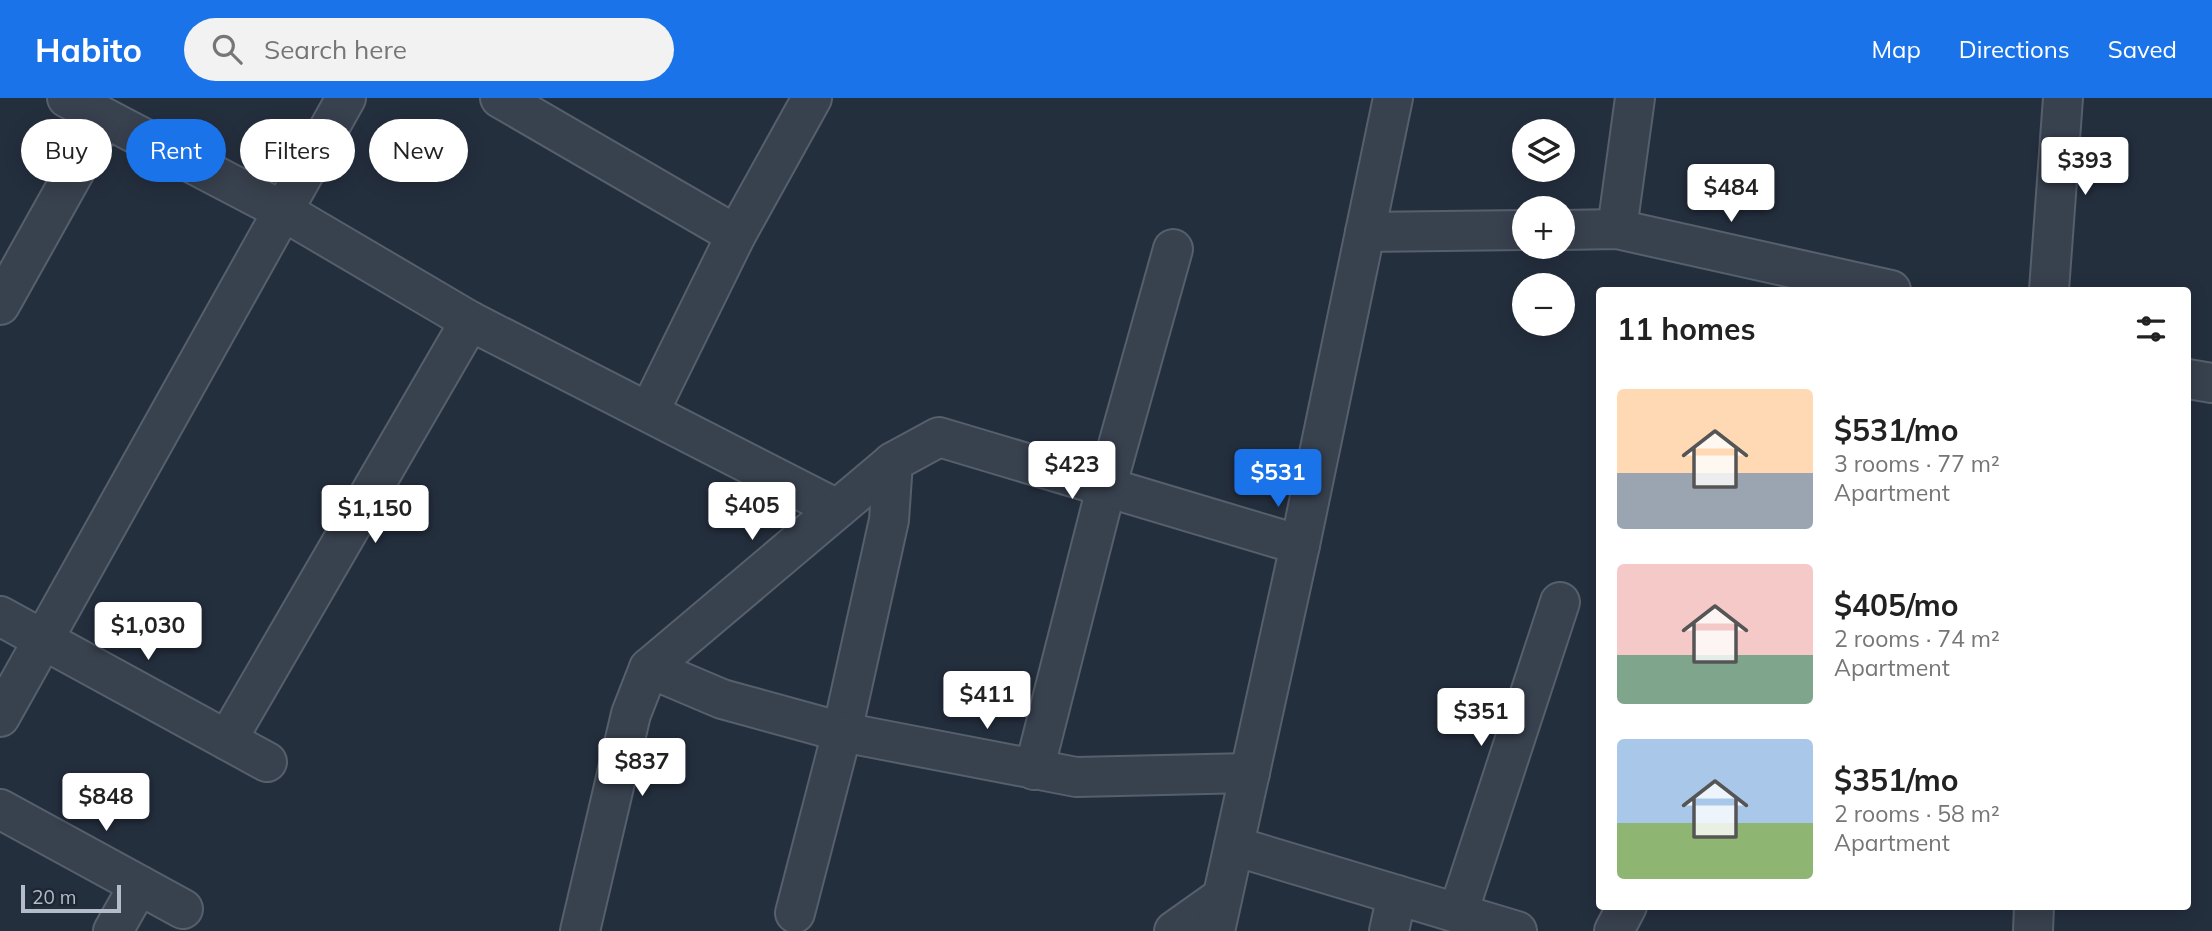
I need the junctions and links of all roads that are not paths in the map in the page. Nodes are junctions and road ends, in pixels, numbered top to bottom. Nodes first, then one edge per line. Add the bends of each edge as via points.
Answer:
1 (67, 98) edge
2 (346, 98) edge
3 (499, 98) edge
4 (812, 98) edge
5 (1393, 98) edge
6 (1635, 98) edge
7 (2063, 98) edge
8 (104, 119) edge
9 (112, 123) edge
10 (69, 182) edge
11 (283, 211) junction
12 (1617, 229) junction
13 (1512, 230) edge
14 (1575, 230) edge
15 (1365, 232) junction
16 (736, 234) junction
17 (1173, 249) dead end
18 (1878, 287) edge
19 (2049, 287) edge
20 (0, 305) edge
21 (470, 321) junction
22 (2191, 380) edge
23 (2212, 383) edge
24 (649, 412) junction
25 (893, 462) junction
26 (1106, 488) junction
27 (838, 509) junction
28 (1300, 545) junction
29 (1560, 603) dead end
30 (0, 616) edge
31 (44, 639) junction
32 (649, 668) junction
33 (0, 717) edge
34 (842, 732) junction
35 (227, 740) junction
36 (267, 762) dead end
37 (1034, 770) junction
38 (1250, 773) junction
39 (0, 809) edge
40 (1234, 846) junction
41 (139, 885) junction
42 (183, 909) dead end
43 (1625, 910) edge
44 (2034, 910) edge
45 (795, 913) dead end
46 (1393, 913) edge
47 (1458, 913) junction
48 (1219, 914) edge
49 (113, 931) edge
50 (580, 931) edge
51 (1174, 931) edge
52 (1517, 931) edge
53 (1614, 931) edge
54 (2033, 931) edge

1 - 8 street
2 - 11 street
3 - 16 street
4 - 16 street
5 - 15 street
6 - 12 street
7 - 19 street
9 - 11 street
10 - 20 street
11 - 21 street
11 - 31 street
12 - 14 street
12 - 18 street
13 - 15 street
15 - 28 street
16 - 24 street
17 - 26 street
21 - 24 street
21 - 35 street
22 - 23 street
24 - 27 street
25 - 26 street via 939,438
25 - 27 street
25 - 34 street via 889,520
26 - 28 street
26 - 37 street
27 - 32 street
28 - 38 street
29 - 47 street
30 - 31 street
31 - 33 street
31 - 35 street
32 - 34 street via 722,699
32 - 50 street via 631,714
34 - 37 street
34 - 45 street
35 - 36 street
37 - 38 street via 1076,778
38 - 40 street
39 - 41 street
40 - 46 street
40 - 48 street
41 - 42 street
41 - 49 street
43 - 53 street
44 - 54 street
46 - 47 street
47 - 52 street
48 - 51 street

